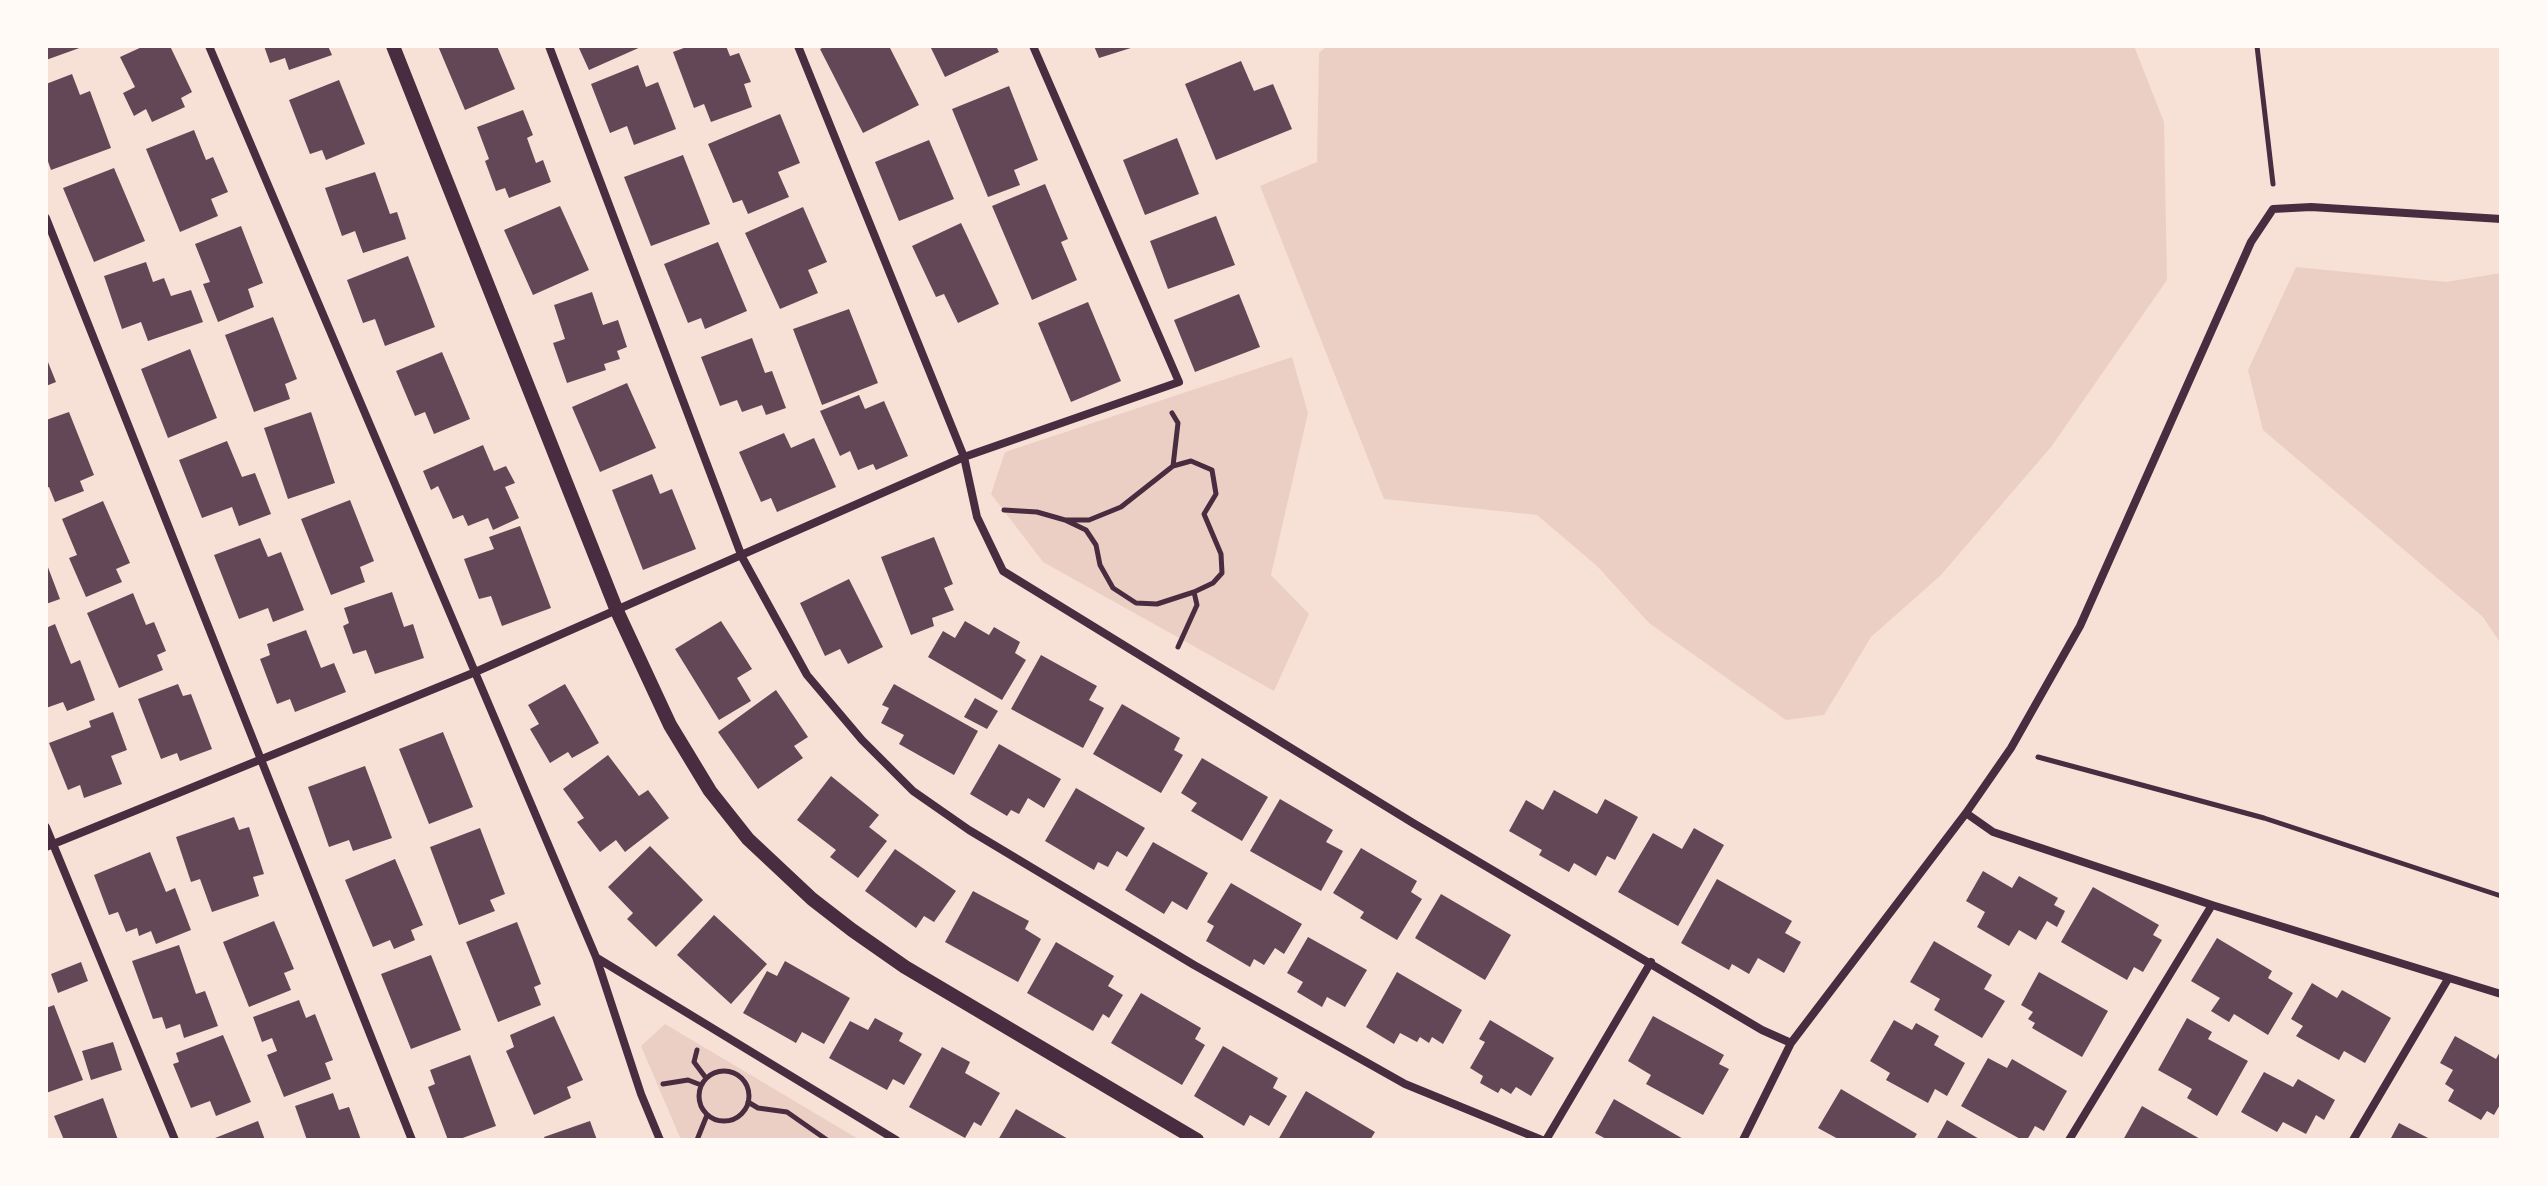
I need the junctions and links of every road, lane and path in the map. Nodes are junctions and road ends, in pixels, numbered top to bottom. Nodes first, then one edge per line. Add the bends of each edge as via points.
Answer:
1 (209, 46) edge
2 (393, 46) edge
3 (549, 46) edge
4 (798, 46) edge
5 (1033, 46) edge
6 (2257, 46) edge
7 (2273, 209) junction
8 (46, 218) edge
9 (2501, 219) edge
10 (1157, 389) junction
11 (964, 457) junction
12 (1173, 466) junction
13 (977, 517) junction
14 (1065, 520) junction
15 (742, 557) junction
16 (1194, 592) junction
17 (617, 611) junction
18 (1186, 629) dead end
19 (473, 673) junction
20 (2011, 748) junction
21 (261, 760) junction
22 (1966, 813) junction
23 (46, 827) edge
24 (50, 846) edge
25 (2501, 896) edge
26 (2212, 905) junction
27 (596, 957) junction
28 (1651, 962) junction
29 (2448, 979) junction
30 (2501, 994) edge
31 (1791, 1043) junction
32 (748, 1102) junction
33 (707, 1114) junction
34 (175, 1140) edge
35 (412, 1140) edge
36 (660, 1140) edge
37 (697, 1140) edge
38 (827, 1140) edge
39 (896, 1140) edge
40 (1197, 1140) edge
41 (1544, 1140) edge
42 (1743, 1140) edge
43 (2069, 1140) edge
44 (2353, 1140) edge

1 - 19 street
2 - 17 street
3 - 15 street
4 - 11 street
5 - 10 street via 1179,382
6 - 7 path
7 - 9 street
7 - 20 street via 2251,242 2080,626
8 - 21 street
10 - 11 street
10 - 12 path via 1178,423
11 - 13 street
11 - 15 street
12 - 14 path via 1121,507 1089,520
12 - 16 path via 1191,461 1212,470 1216,494 1204,514 1221,554 1222,573
13 - 14 path via 1008,509
13 - 28 street via 1003,571
14 - 16 path via 1086,530 1113,588 1136,603 1157,604
15 - 17 street
15 - 41 street via 807,675 913,791 1194,965 1405,1084
16 - 18 path via 1197,605
17 - 19 street
17 - 40 street via 670,725 710,791 748,839 812,899 905,967
19 - 21 street
19 - 27 street
20 - 22 street
20 - 25 path via 2264,818
21 - 24 street
21 - 35 street
22 - 26 street via 1993,832
22 - 31 street
23 - 24 street
24 - 34 street
26 - 29 street
26 - 43 street
27 - 36 street
27 - 39 street
28 - 31 street
28 - 41 street
29 - 30 street
29 - 44 street
31 - 42 street
32 - 33 path via 733,1120
32 - 33 path via 748,1086 738,1074 713,1072 699,1094
32 - 38 path via 787,1112
33 - 37 path

